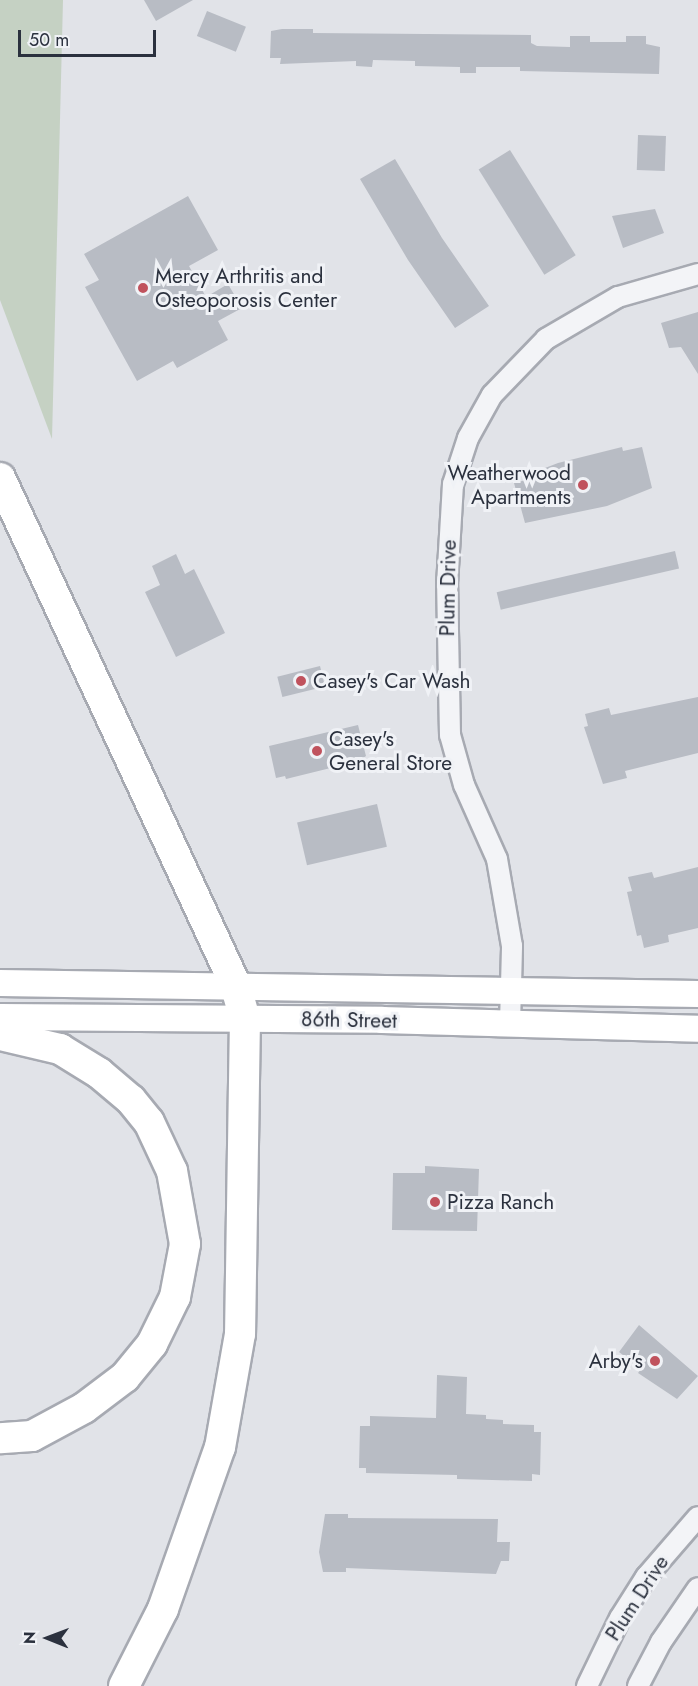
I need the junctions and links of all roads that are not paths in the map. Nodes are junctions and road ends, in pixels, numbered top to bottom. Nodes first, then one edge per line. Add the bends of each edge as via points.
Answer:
1 (698, 274) edge
2 (0, 478) edge
3 (0, 982) edge
4 (235, 984) junction
5 (511, 991) junction
6 (698, 994) edge
7 (0, 1017) edge
8 (245, 1018) junction
9 (510, 1024) junction
10 (698, 1029) edge
11 (0, 1035) edge
12 (0, 1438) edge
13 (698, 1517) edge
14 (698, 1588) edge
15 (124, 1686) edge
16 (587, 1686) edge
17 (639, 1686) edge

1 - 5 street, Plum Drive via 618,297 546,339 519,364 475,421 453,484 447,596 450,735 464,785 497,859 512,946
2 - 4 highway
3 - 4 main road, 86th Street
4 - 5 main road, 86th Street
4 - 8 highway
5 - 6 main road, 86th Street
5 - 9 street, Plum Drive
7 - 8 main road, 86th Street
8 - 9 main road, 86th Street
8 - 15 highway via 240,1334 220,1448 163,1609
9 - 10 main road, 86th Street
11 - 12 highway via 60,1049 131,1100 149,1122 172,1171 185,1244 175,1297 152,1344 125,1377 84,1408 32,1436
13 - 16 street, Plum Drive via 646,1577 620,1618
14 - 17 street, Plum Drive via 661,1642

